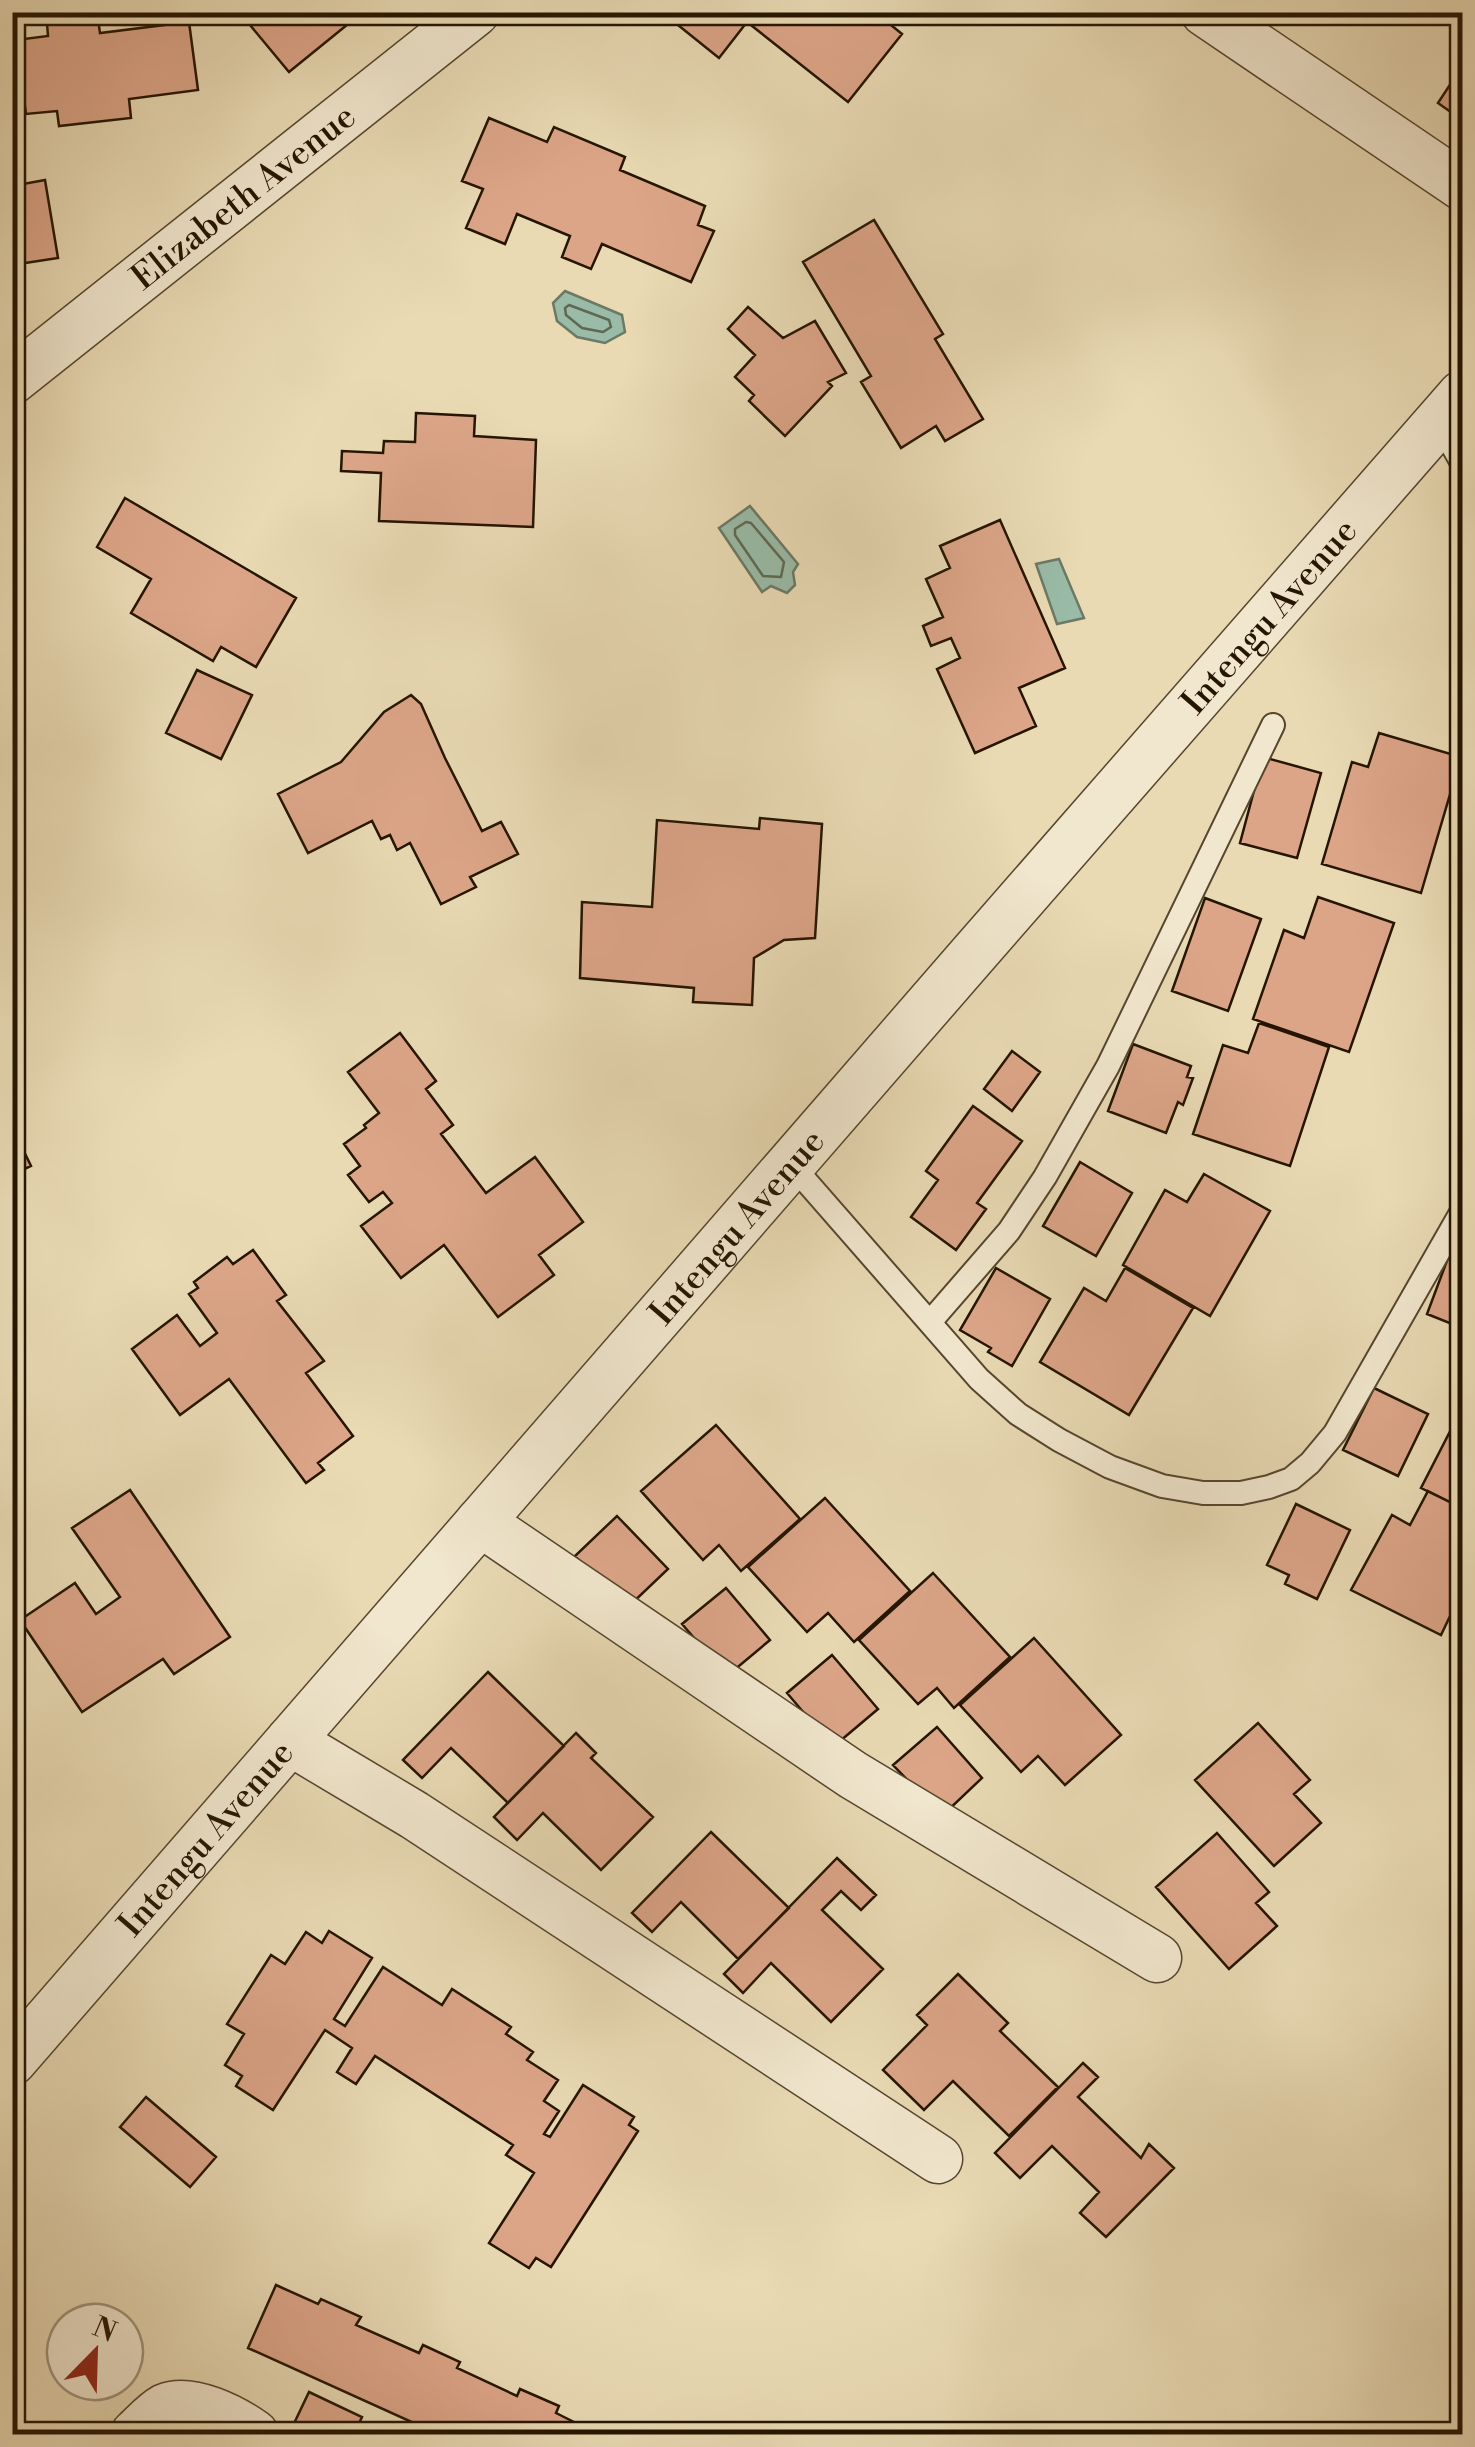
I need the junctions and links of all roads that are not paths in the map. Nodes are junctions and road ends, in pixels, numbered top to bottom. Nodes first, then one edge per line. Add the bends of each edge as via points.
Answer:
1 (474, 12) edge
2 (1206, 12) edge
3 (1462, 186) edge
4 (12, 380) edge
5 (1451, 409) edge
6 (1462, 463) edge
7 (1273, 725) dead end
8 (791, 1164) junction
9 (1462, 1211) edge
10 (930, 1322) junction
11 (480, 1522) junction
12 (290, 1741) junction
13 (1157, 1958) dead end
14 (12, 2061) edge
15 (938, 2159) dead end
16 (135, 2434) edge
17 (254, 2434) edge

1 - 4 street, Elizabeth Avenue
2 - 3 street
5 - 6 lane
5 - 8 street, Intengu Avenue
7 - 10 lane via 1108,1066 1045,1177 1009,1231
8 - 10 lane
8 - 11 street, Intengu Avenue
9 - 10 lane via 1335,1433 1291,1479 1268,1487 1203,1493 1110,1467 1018,1414
11 - 12 street, Intengu Avenue
11 - 13 street via 852,1774
12 - 14 street, Intengu Avenue
12 - 15 street via 414,1815
16 - 17 street via 158,2413 182,2404

